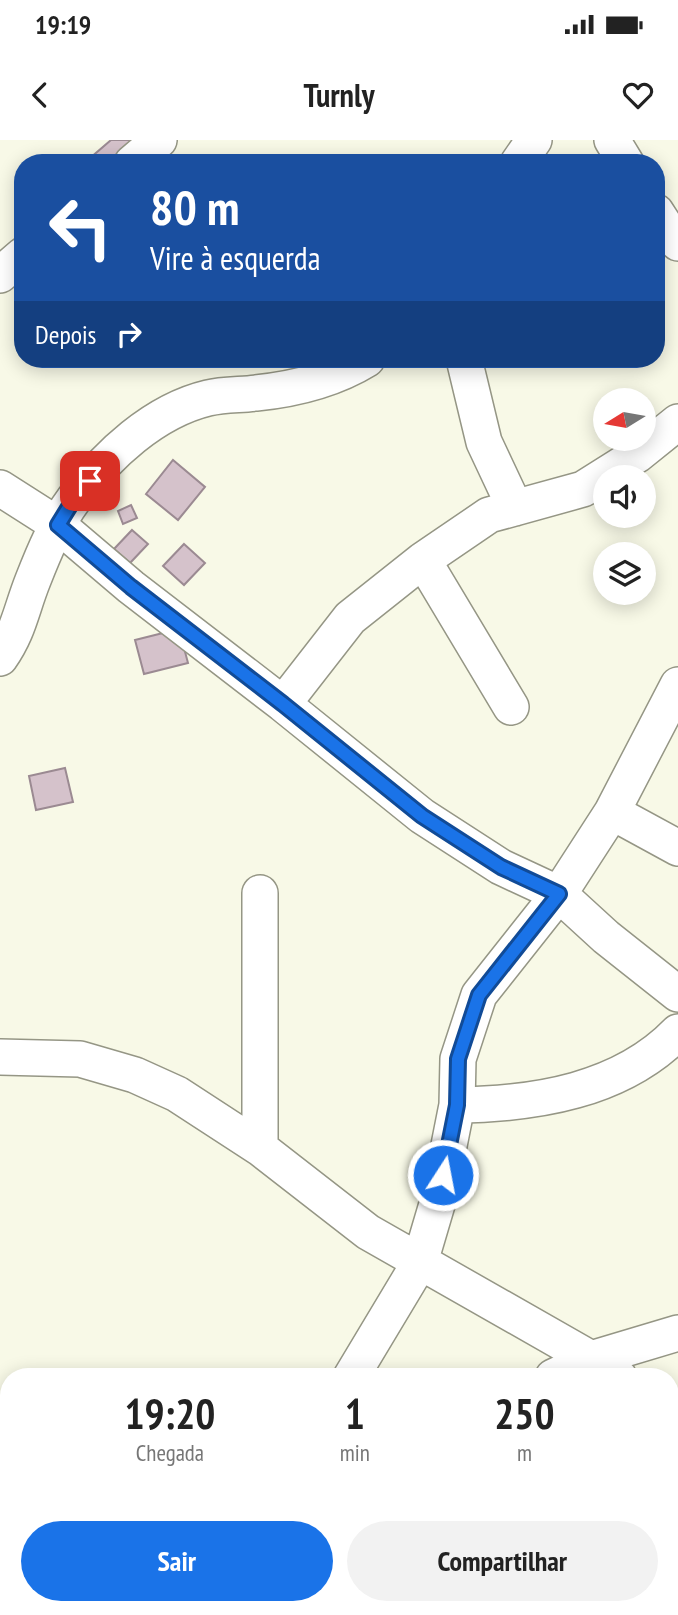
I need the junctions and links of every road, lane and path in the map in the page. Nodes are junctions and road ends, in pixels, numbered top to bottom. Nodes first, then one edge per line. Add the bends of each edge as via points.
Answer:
1 (159, 140) edge
2 (143, 154) edge
3 (665, 226) edge
4 (678, 243) edge
5 (14, 263) edge
6 (0, 275) edge
7 (350, 368) edge
8 (466, 368) edge
9 (678, 422) edge
10 (0, 488) edge
11 (515, 508) junction
12 (58, 525) junction
13 (423, 561) junction
14 (0, 658) edge
15 (678, 685) edge
16 (283, 704) junction
17 (511, 707) dead end
18 (612, 812) junction
19 (678, 848) edge
20 (260, 893) dead end
21 (559, 894) junction
22 (678, 994) edge
23 (678, 1032) edge
24 (0, 1057) edge
25 (457, 1105) junction
26 (260, 1148) junction
27 (420, 1262) junction
28 (678, 1333) edge
29 (356, 1368) edge
30 (605, 1368) edge

1 - 2 street
3 - 4 street
5 - 6 street
7 - 12 street via 301,388 208,398 169,414 134,435 106,462
8 - 11 street via 484,442
9 - 11 street via 583,489
10 - 12 street
11 - 13 street via 489,515
12 - 14 street via 32,582 14,638
12 - 16 street
13 - 16 street via 350,618
13 - 17 street
15 - 18 street
16 - 21 street via 422,816 501,867
18 - 19 street
18 - 21 street
20 - 26 street
21 - 22 street
21 - 25 street via 479,995 458,1059
23 - 25 street via 630,1070 584,1090 497,1104
24 - 26 street via 80,1059 135,1075 177,1094
25 - 27 street via 438,1201
26 - 27 street via 368,1232
27 - 29 street
27 - 30 street
28 - 30 street

